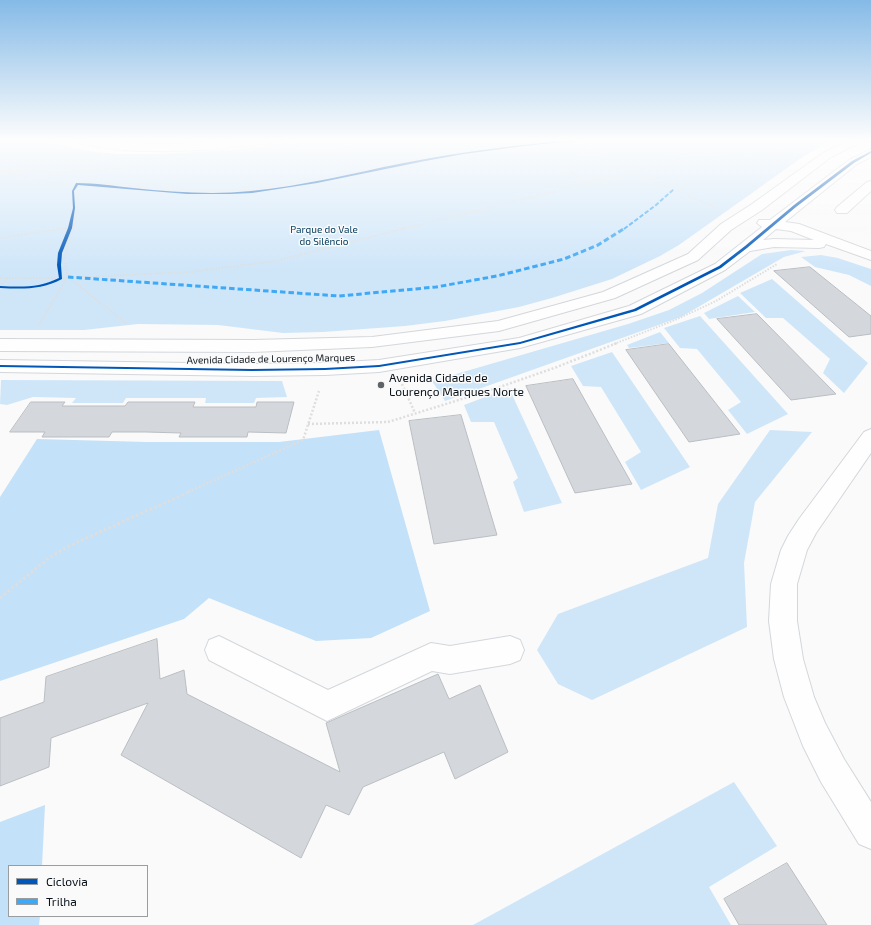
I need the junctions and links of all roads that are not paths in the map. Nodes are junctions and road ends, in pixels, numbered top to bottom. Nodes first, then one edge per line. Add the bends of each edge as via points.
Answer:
1 (789, 183) edge
2 (825, 183) edge
3 (871, 185) edge
4 (795, 206) junction
5 (757, 207) junction
6 (842, 210) dead end
7 (773, 224) junction
8 (726, 227) junction
9 (823, 241) junction
10 (746, 247) junction
11 (867, 255) edge
12 (0, 345) edge
13 (0, 366) edge
14 (871, 437) edge
15 (219, 650) dead end
16 (510, 650) dead end
17 (871, 832) edge

1 - 5 street, Avenida Cidade de Lourenço Marques
2 - 4 street, Avenida Cidade de Lourenço Marques
3 - 6 street
4 - 7 street, Avenida Cidade de Lourenço Marques
4 - 9 street
5 - 7 street
5 - 8 street, Avenida Cidade de Lourenço Marques
7 - 8 street via 752,223
7 - 9 street via 787,233
7 - 10 street, Avenida Cidade de Lourenço Marques
8 - 12 street, Avenida Cidade de Lourenço Marques via 693,257 609,295 499,326 372,342 253,346
9 - 10 street
9 - 11 street
10 - 13 street, Avenida Cidade de Lourenço Marques via 720,267 635,310 520,343 386,364 325,369
14 - 17 street via 794,550 783,597 783,625 788,657 798,693 813,732 835,775
15 - 16 street via 327,706 431,657 450,660

